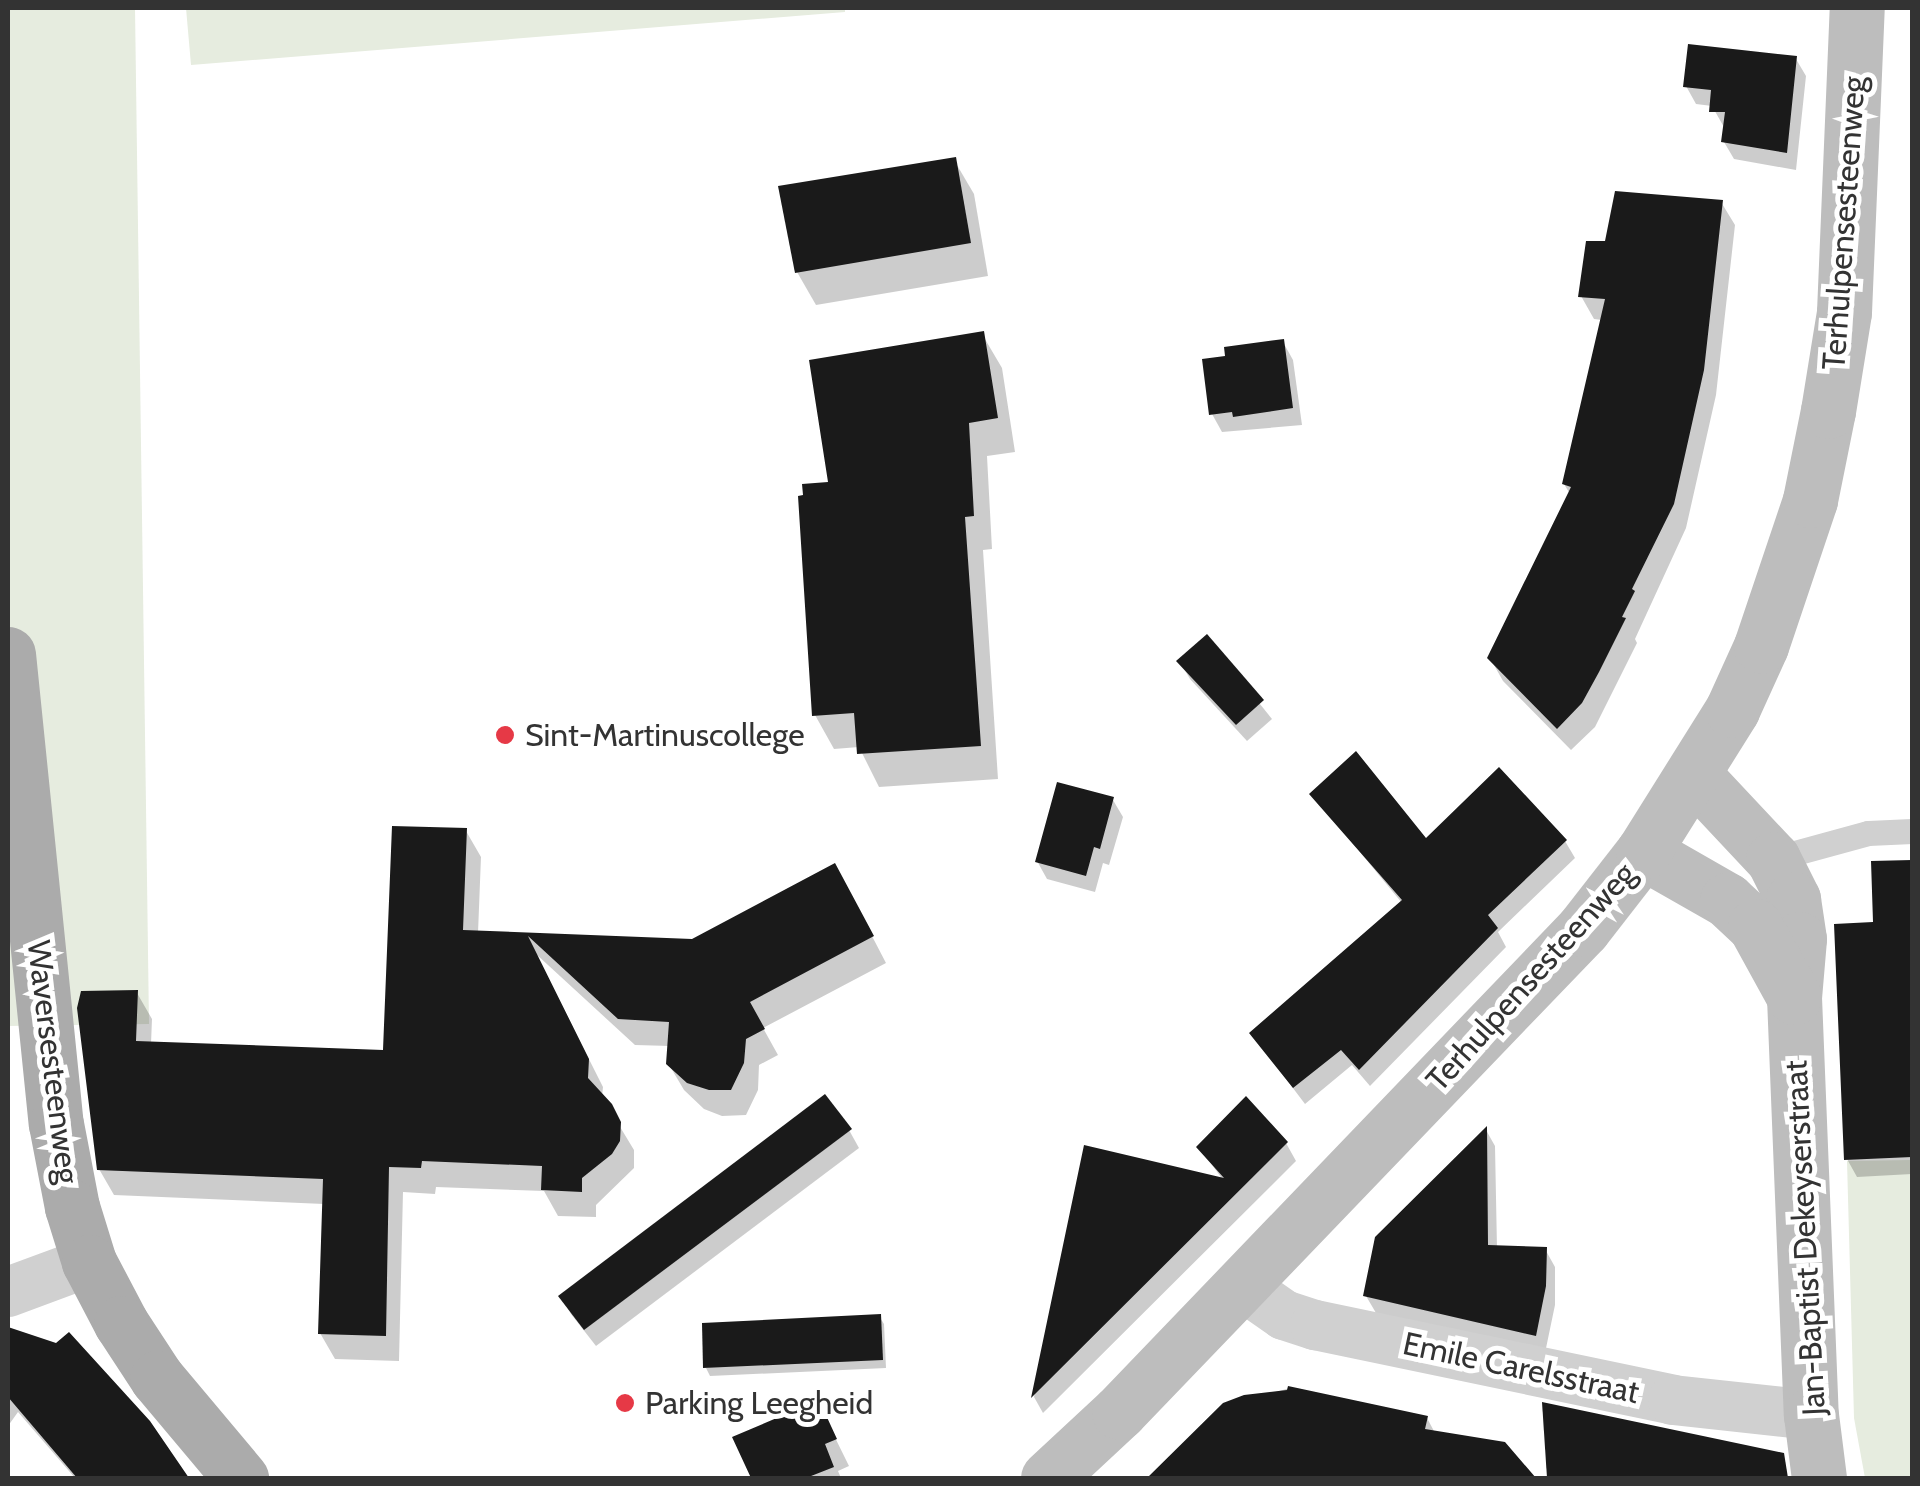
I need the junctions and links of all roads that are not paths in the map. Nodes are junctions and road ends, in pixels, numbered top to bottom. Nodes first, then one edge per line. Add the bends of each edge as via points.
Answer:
1 (1856, 8) edge
2 (8, 654) edge
3 (1694, 775) junction
4 (1912, 831) edge
5 (1644, 852) junction
6 (1773, 858) junction
7 (1794, 997) junction
8 (90, 1262) junction
9 (1241, 1285) junction
10 (8, 1292) edge
11 (1811, 1415) junction
12 (240, 1478) edge
13 (1048, 1478) edge
14 (1819, 1478) edge

1 - 3 main road, Terhulpensesteenweg via 1844,312 1810,500 1760,646
2 - 8 main road, Waversesteenweg via 56,1124
3 - 5 main road, Terhulpensesteenweg
3 - 6 main road, Jan-Baptist Dekeyserstraat
4 - 6 lane via 1868,833
5 - 7 main road, Jan-Baptist Dekeyserstraat via 1727,900 1755,926
5 - 9 main road, Terhulpensesteenweg via 1583,930
6 - 7 main road, Jan-Baptist Dekeyserstraat via 1793,899
7 - 11 main road, Jan-Baptist Dekeyserstraat
8 - 10 street
8 - 12 main road, Waversesteenweg via 157,1378
9 - 11 street, Emile Carelsstraat via 1284,1315 1315,1326 1673,1400
9 - 13 main road, Terhulpensesteenweg
11 - 14 main road, Jan-Baptist Dekeyserstraat

